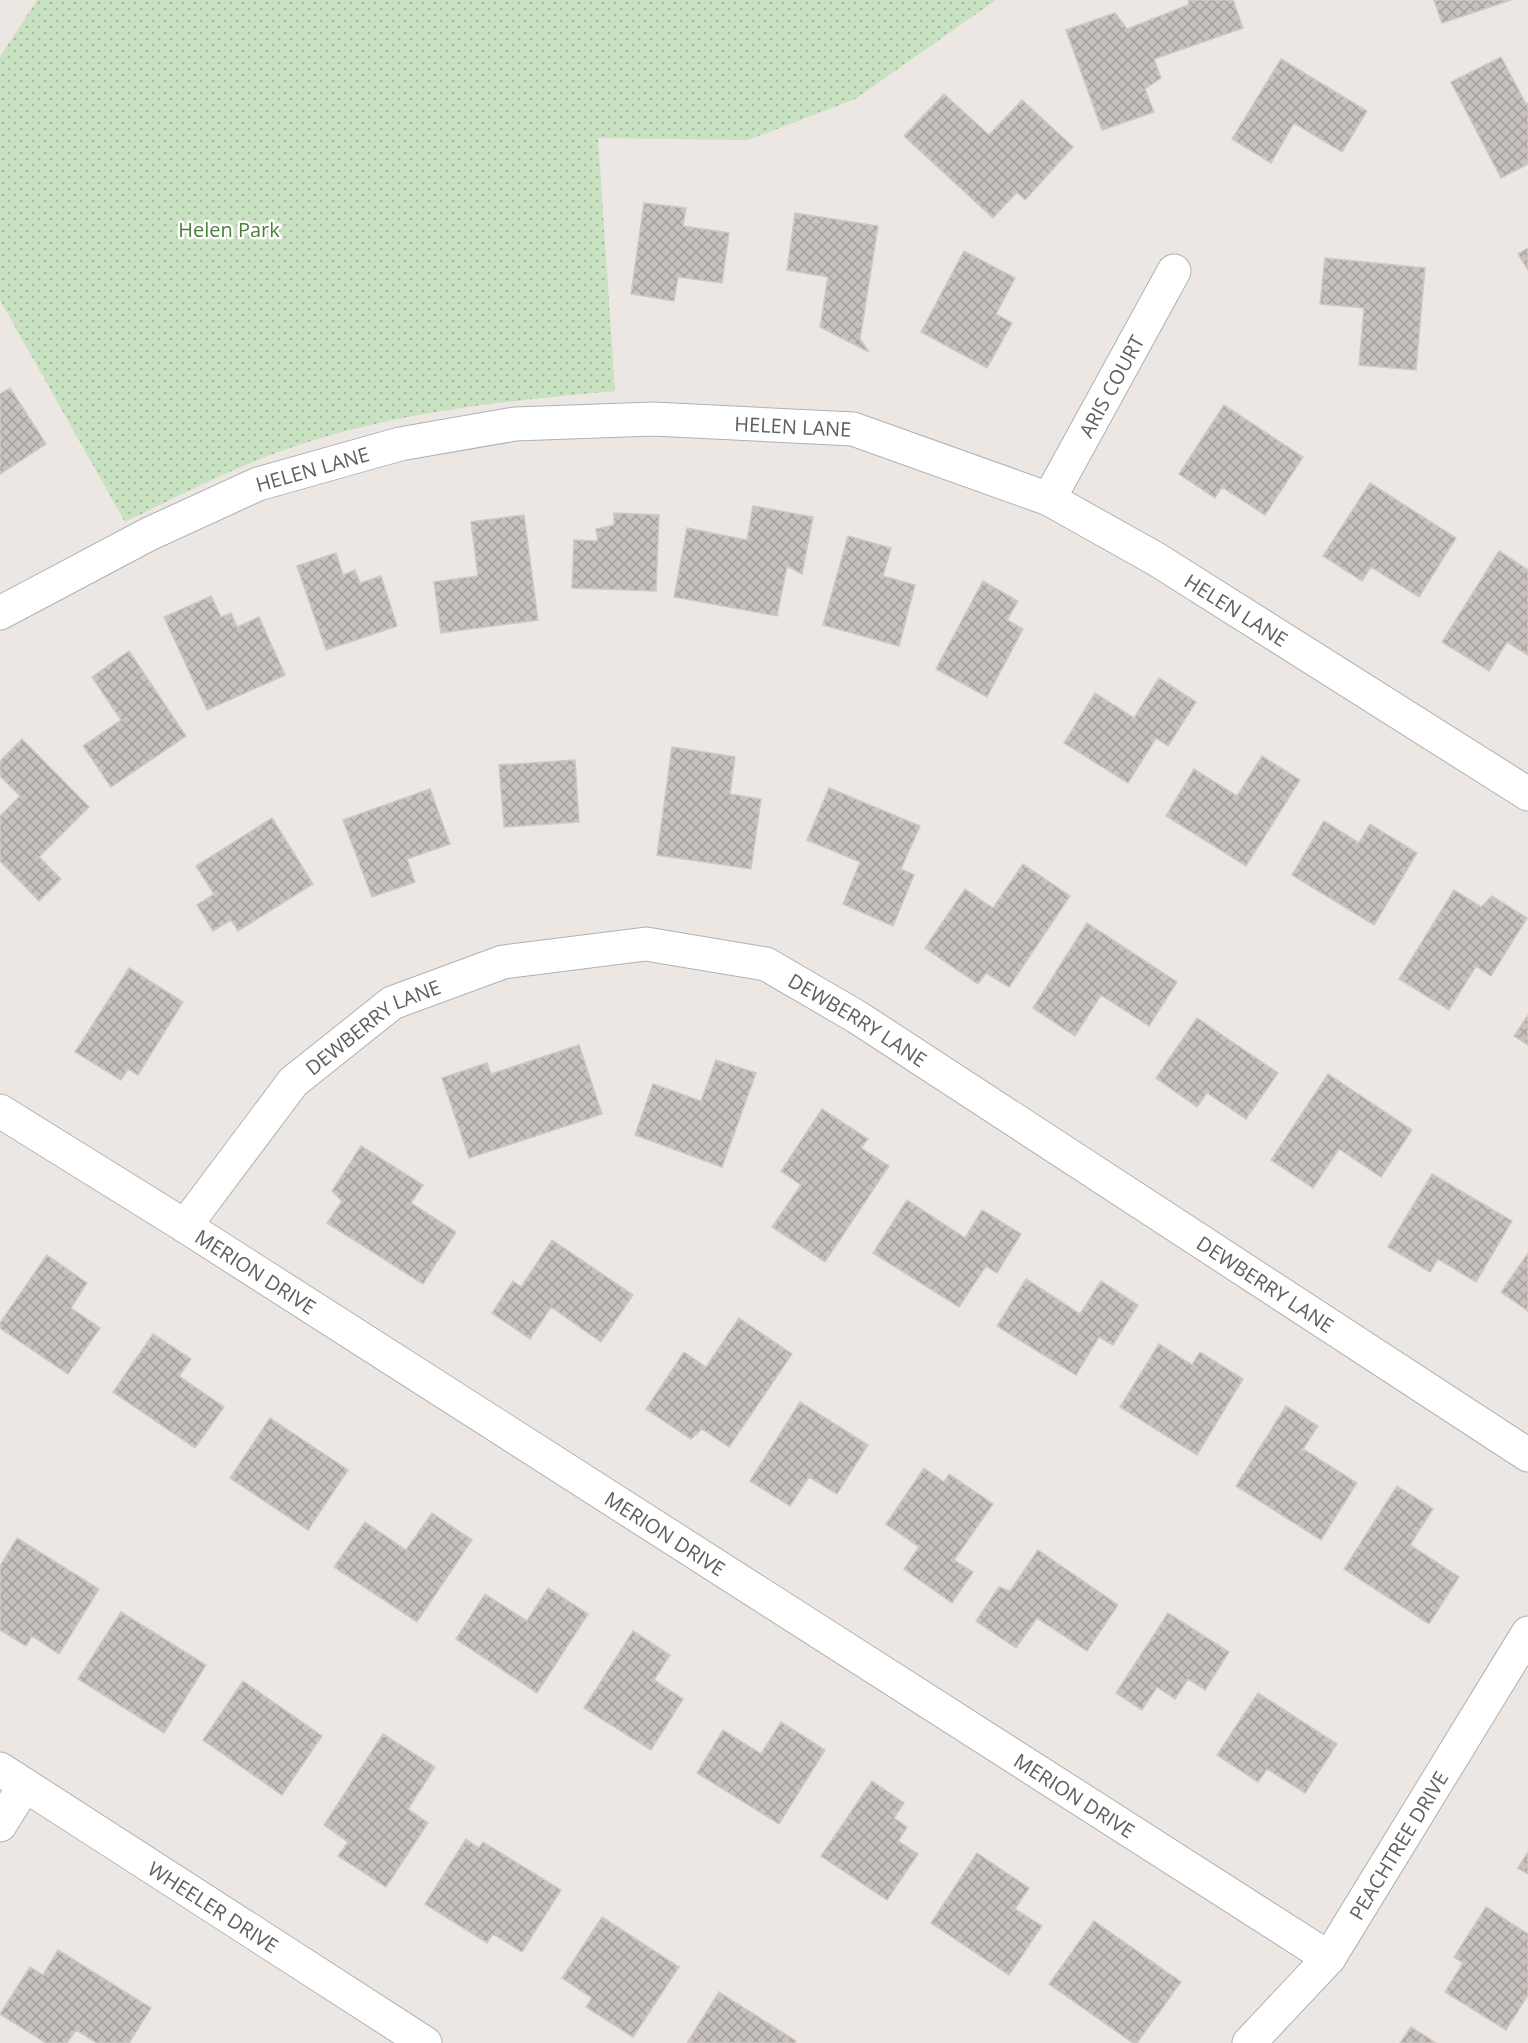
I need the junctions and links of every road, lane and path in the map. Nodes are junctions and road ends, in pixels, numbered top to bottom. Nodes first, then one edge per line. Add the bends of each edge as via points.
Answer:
1 (1174, 272) dead end
2 (1049, 499) junction
3 (0, 613) edge
4 (1528, 794) edge
5 (0, 1110) edge
6 (185, 1226) junction
7 (1528, 1455) edge
8 (1528, 1633) edge
9 (13, 1777) edge
10 (0, 1825) edge
11 (1329, 1958) junction
12 (425, 2043) edge
13 (1250, 2043) edge

1 - 2 street, ARIS COURT
2 - 3 street, HELEN LANE via 853,429 653,419 515,424 400,444 258,484 148,534
2 - 4 street, HELEN LANE via 1156,560
5 - 6 street, MERION DRIVE
6 - 7 street, DEWBERRY LANE via 293,1082 392,1003 503,962 646,944 766,964 857,1017
6 - 11 street, MERION DRIVE
8 - 11 street, PEACHTREE DRIVE
9 - 10 street
9 - 12 street, WHEELER DRIVE
11 - 13 street, PEACHTREE DRIVE

